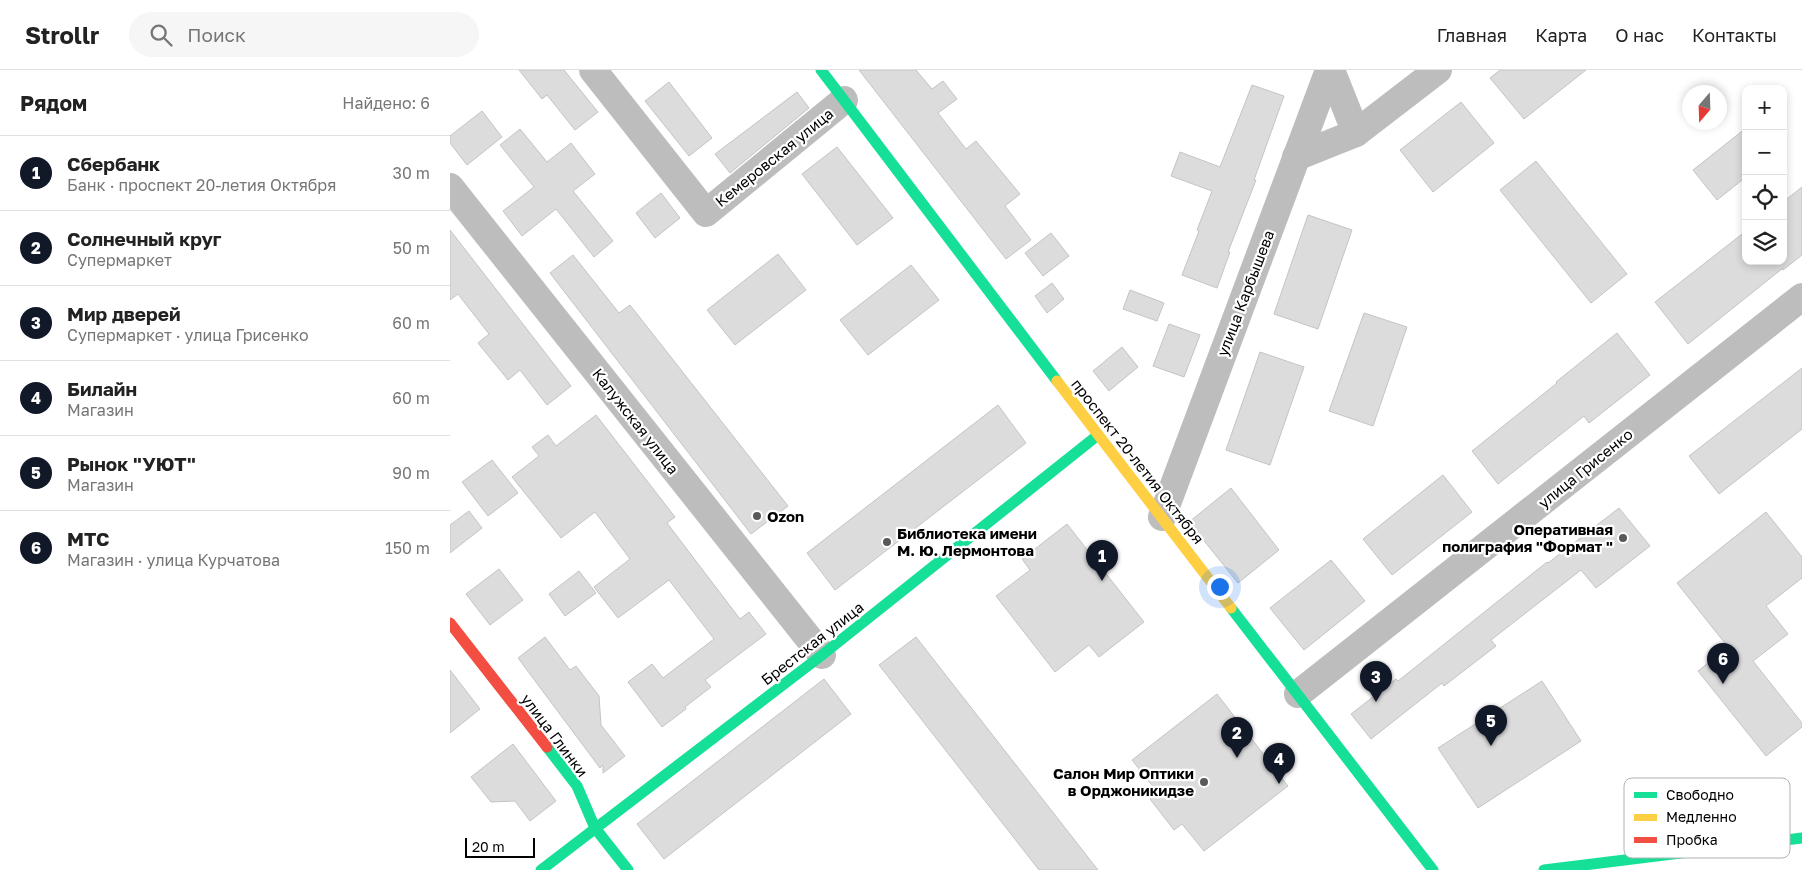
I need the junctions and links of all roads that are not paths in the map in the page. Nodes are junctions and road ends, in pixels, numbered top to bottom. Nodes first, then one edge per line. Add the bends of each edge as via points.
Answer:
1 (593, 70) edge
2 (820, 70) edge
3 (1330, 70) edge
4 (1438, 70) edge
5 (844, 100) junction
6 (1356, 134) junction
7 (1296, 158) junction
8 (450, 186) edge
9 (1802, 297) edge
10 (1098, 435) junction
11 (1162, 516) junction
12 (450, 623) edge
13 (822, 655) junction
14 (1298, 694) junction
15 (595, 828) junction
16 (1641, 858) edge
17 (541, 870) edge
18 (628, 870) edge
19 (1433, 870) edge
20 (1544, 870) edge

1 - 5 street, Кемеровская улица via 706,213
2 - 5 street, проспект 20-летия Октября
3 - 6 street
3 - 7 street, улица Карбышева
4 - 6 street
5 - 10 street, проспект 20-летия Октября
6 - 7 street
7 - 11 street, улица Карбышева
8 - 13 street, Калужская улица
9 - 14 street, улица Грисенко
10 - 11 street, проспект 20-летия Октября
10 - 13 street, Брестская улица
11 - 14 street, проспект 20-летия Октября
12 - 15 street, улица Глинки via 577,786
13 - 15 street, Брестская улица
14 - 19 street, проспект 20-летия Октября
15 - 17 street, Брестская улица
15 - 18 street, улица Глинки
16 - 20 street

